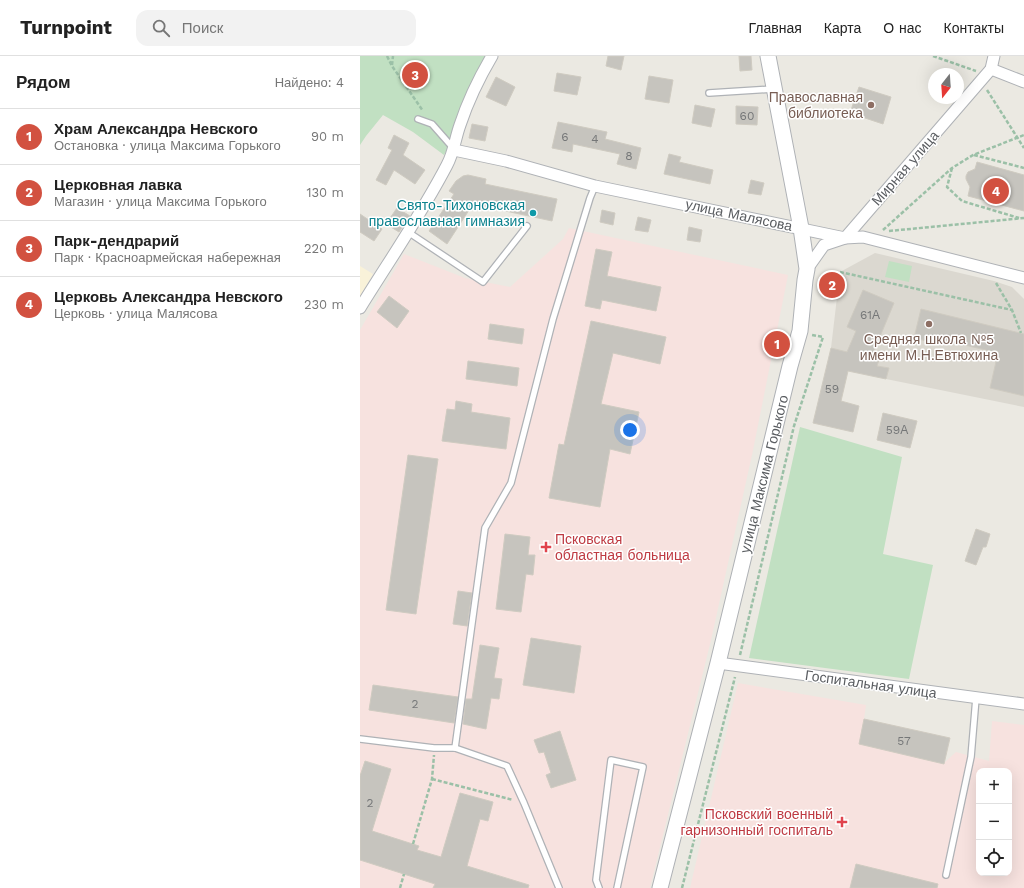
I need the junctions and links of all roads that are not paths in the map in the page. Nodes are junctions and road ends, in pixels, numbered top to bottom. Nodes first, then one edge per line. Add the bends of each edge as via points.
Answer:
1 (492, 56) edge
2 (768, 56) edge
3 (994, 56) edge
4 (988, 71) junction
5 (1024, 82) edge
6 (775, 89) junction
7 (709, 93) dead end
8 (418, 119) dead end
9 (454, 150) junction
10 (595, 186) junction
11 (527, 226) dead end
12 (801, 228) junction
13 (408, 232) junction
14 (845, 238) junction
15 (808, 269) junction
16 (1024, 278) edge
17 (360, 308) edge
18 (718, 663) junction
19 (976, 698) junction
20 (1024, 704) edge
21 (360, 739) edge
22 (455, 748) junction
23 (946, 874) dead end
24 (559, 888) edge
25 (599, 888) edge
26 (617, 888) edge
27 (660, 888) edge

1 - 9 street via 459,127
2 - 6 main road, улица Максима Горького
3 - 4 street, Мирная улица
4 - 5 street
4 - 14 street, Мирная улица
6 - 7 lane
6 - 12 main road, улица Максима Горького
8 - 9 lane via 432,124
9 - 10 street, улица Малясова via 506,161
9 - 13 street via 448,165
10 - 12 street, улица Малясова
10 - 22 lane via 553,319 511,483 485,528
11 - 13 lane via 483,282
12 - 14 street, улица Малясова
12 - 15 main road, улица Максима Горького
13 - 17 street
14 - 15 street via 824,245
14 - 16 street, улица Малясова via 863,237
15 - 18 main road, улица Максима Горького via 800,331
18 - 19 street, Госпитальная улица
18 - 27 main road, улица Максима Горького
19 - 20 street, Госпитальная улица
19 - 23 lane via 971,757
21 - 22 lane
22 - 24 lane via 507,766
25 - 26 lane via 596,880 611,760 643,767

